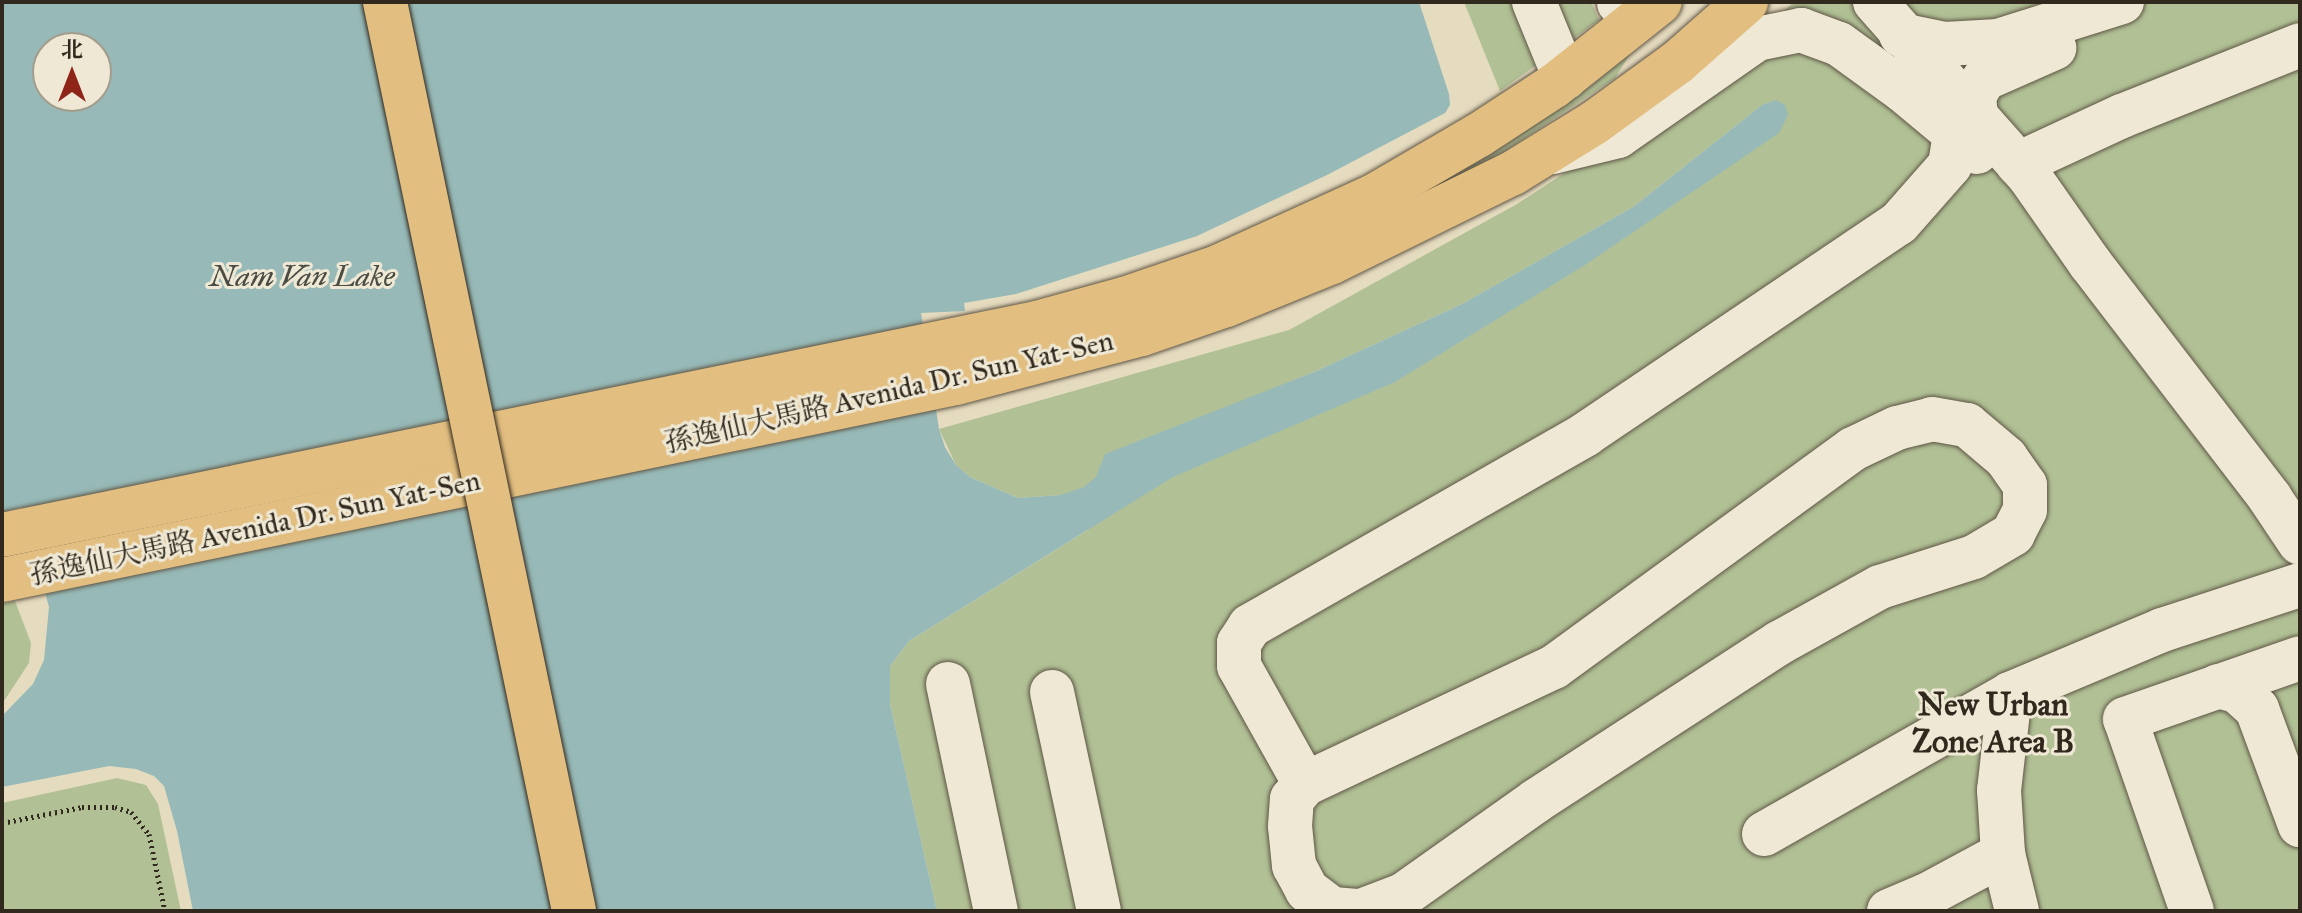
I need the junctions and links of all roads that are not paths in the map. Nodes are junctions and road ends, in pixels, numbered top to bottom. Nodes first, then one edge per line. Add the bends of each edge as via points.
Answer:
1 (385, 2) edge
2 (1534, 2) edge
3 (1744, 2) edge
4 (2122, 2) edge
5 (2131, 2) edge
6 (1630, 7) edge
7 (1888, 18) edge
8 (2300, 45) edge
9 (1565, 78) junction
10 (1958, 106) junction
11 (1545, 154) junction
12 (2018, 164) junction
13 (2090, 263) junction
14 (4, 534) edge
15 (2300, 543) edge
16 (9, 578) edge
17 (2300, 585) edge
18 (2286, 662) edge
19 (948, 684) dead end
20 (2218, 686) junction
21 (1052, 692) dead end
22 (2010, 694) junction
23 (2257, 709) junction
24 (1305, 784) junction
25 (2300, 825) edge
26 (1764, 834) dead end
27 (2003, 854) junction
28 (574, 911) edge
29 (996, 911) edge
30 (1099, 911) edge
31 (1359, 911) edge
32 (1889, 911) edge
33 (2017, 911) edge
34 (2192, 911) edge

1 - 28 main road, bridge
2 - 9 street
3 - 6 main road via 1676,33 1650,33
3 - 11 main road, 孫逸仙大馬路 Avenida Dr. Sun Yat-Sen via 1678,62
4 - 7 street via 1998,41 1945,44
5 - 10 street
6 - 9 main road, 孫逸仙大馬路 Avenida Dr. Sun Yat-Sen
7 - 10 street
8 - 12 street
9 - 14 main road, 孫逸仙大馬路 Avenida Dr. Sun Yat-Sen via 1374,196 1218,267 1127,298 1037,323
10 - 11 street via 1812,32 1787,31 1757,39 1618,136
10 - 12 street
10 - 13 street
10 - 24 street via 1950,165 1899,223 1586,434 1250,626 1239,643 1239,666
11 - 16 main road, 孫逸仙大馬路 Avenida Dr. Sun Yat-Sen via 1332,262 1142,334 956,383
12 - 13 street
13 - 15 street
17 - 22 street via 2162,630
18 - 20 street
18 - 23 street via 2258,691
19 - 29 street
20 - 23 street via 2237,691
20 - 34 street via 2125,719
21 - 30 street
22 - 26 street
22 - 27 street via 1999,790
23 - 25 street
24 - 31 street via 1292,799 1294,866 1307,890 1332,909
24 - 31 street via 1554,667 1853,449 1897,428 1932,419 1967,425 2006,458 2025,485 2025,510 2013,534 1974,557 1880,587 1779,643 1536,801 1403,895
27 - 32 street
27 - 33 street

